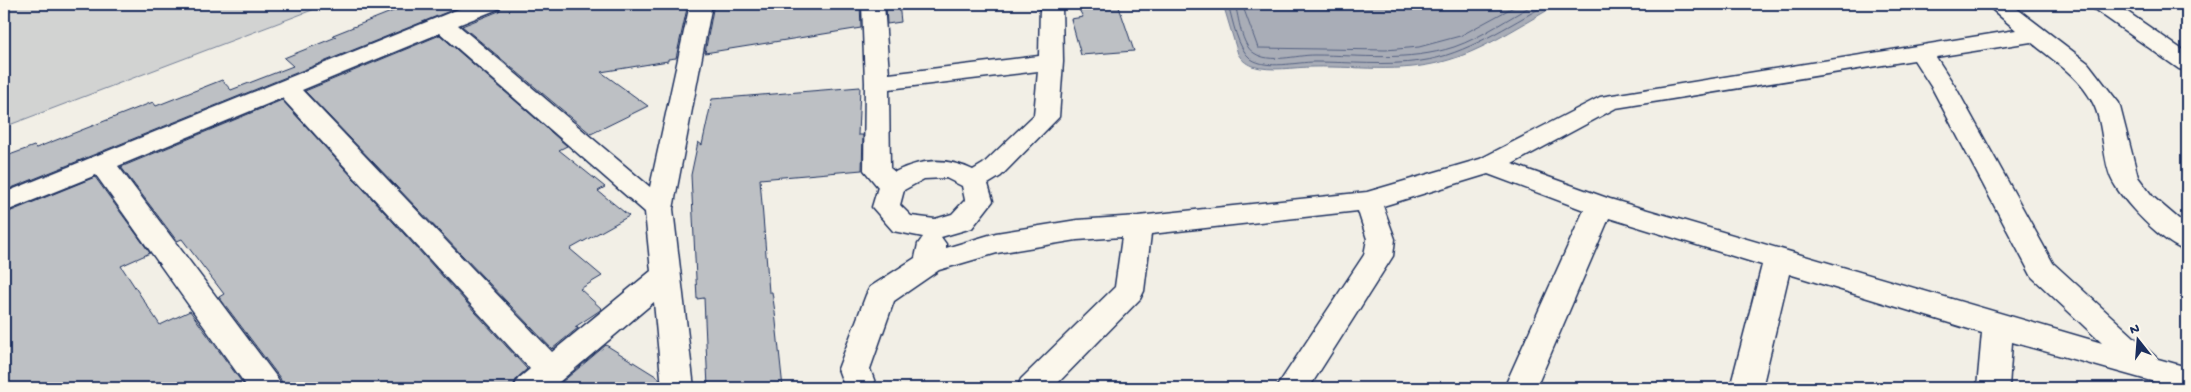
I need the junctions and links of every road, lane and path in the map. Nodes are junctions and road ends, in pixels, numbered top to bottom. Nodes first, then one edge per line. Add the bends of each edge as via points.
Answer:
1 (490, 4) edge
2 (700, 4) edge
3 (872, 4) edge
4 (1052, 4) edge
5 (1997, 4) edge
6 (2102, 4) edge
7 (442, 24) junction
8 (2036, 34) junction
9 (1921, 52) junction
10 (1051, 62) junction
11 (2187, 64) edge
12 (878, 83) junction
13 (286, 88) junction
14 (101, 163) junction
15 (1489, 165) junction
16 (974, 181) junction
17 (892, 185) junction
18 (1368, 201) junction
19 (4, 203) edge
20 (1600, 206) junction
21 (659, 208) junction
22 (1138, 226) junction
23 (935, 229) junction
24 (2187, 241) edge
25 (1778, 260) junction
26 (928, 263) junction
27 (666, 275) junction
28 (1998, 326) junction
29 (2149, 368) junction
30 (541, 379) edge
31 (2187, 379) edge
32 (266, 388) edge
33 (678, 388) edge
34 (860, 388) edge
35 (1033, 388) edge
36 (1292, 388) edge
37 (1520, 388) edge
38 (1746, 388) edge
39 (1993, 388) edge

1 - 7 street
2 - 21 street
3 - 12 street
4 - 10 street
5 - 8 street
6 - 11 street
7 - 13 street
7 - 21 street
8 - 9 street
8 - 24 street via 2079,68 2106,103 2125,178 2143,203
9 - 15 street via 1609,102
9 - 29 street via 1944,88 2042,270
10 - 12 street
10 - 16 street via 1046,118 992,170
12 - 17 street via 877,170
13 - 14 street
13 - 30 street
14 - 19 street
14 - 32 street
15 - 18 street
15 - 20 street
16 - 17 street via 950,169 918,171
16 - 23 street via 979,201 962,221
17 - 23 street via 886,207 903,224
18 - 22 street
18 - 36 street via 1381,239 1378,256
20 - 25 street
20 - 37 street
21 - 27 street
22 - 26 street via 1077,230 996,243
22 - 35 street via 1129,291
23 - 26 street
25 - 28 street
25 - 38 street
26 - 34 street via 881,294 854,369
27 - 30 street
27 - 33 street
28 - 29 street
28 - 39 street
29 - 31 street

